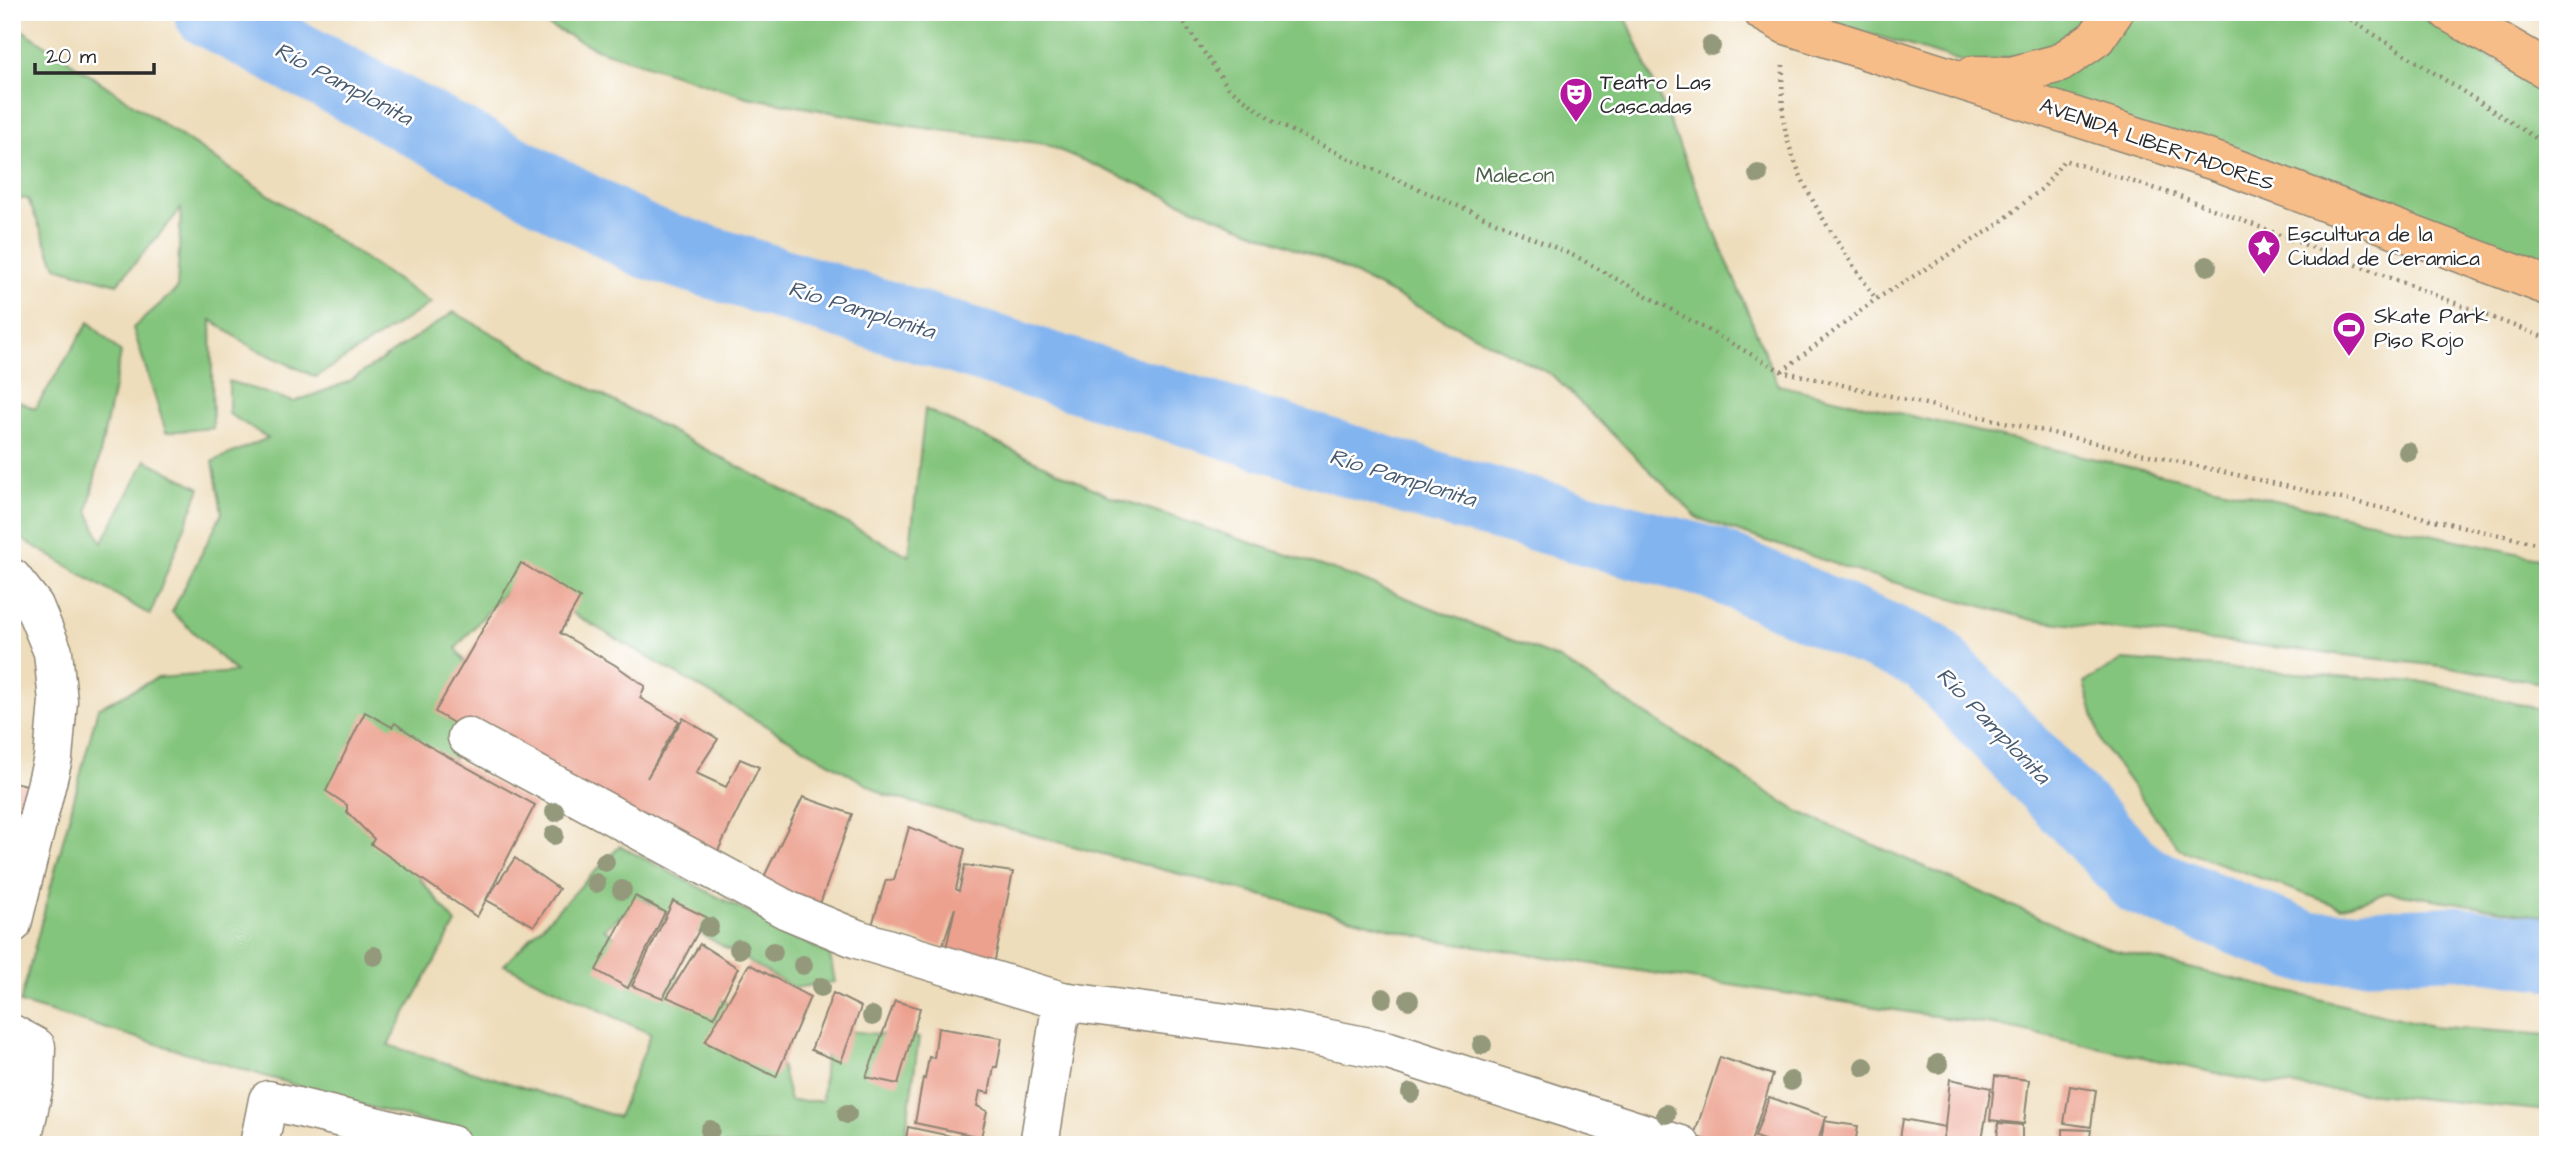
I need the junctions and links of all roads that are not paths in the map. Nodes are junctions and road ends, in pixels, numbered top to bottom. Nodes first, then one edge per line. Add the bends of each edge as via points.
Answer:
1 (2113, 12) edge
2 (2449, 12) edge
3 (1775, 19) edge
4 (2548, 70) edge
5 (1948, 75) junction
6 (2548, 286) edge
7 (12, 578) edge
8 (467, 737) dead end
9 (12, 924) edge
10 (1062, 1001) junction
11 (12, 1034) edge
12 (1634, 1137) edge
13 (450, 1144) edge
14 (21, 1145) edge
15 (259, 1145) edge
16 (1039, 1145) edge
17 (1681, 1145) edge

1 - 5 main road via 2096,38 2060,63 2011,76
2 - 4 main road
3 - 5 main road, AVENIDA LIBERTADORES
5 - 6 main road, AVENIDA LIBERTADORES via 2221,163
7 - 9 street via 34,606 53,652 58,701 53,758
8 - 10 street via 787,910 856,939
10 - 12 street via 1294,1032 1389,1051
10 - 16 street
11 - 14 street via 36,1047 35,1081
12 - 17 street
13 - 15 street via 268,1100

